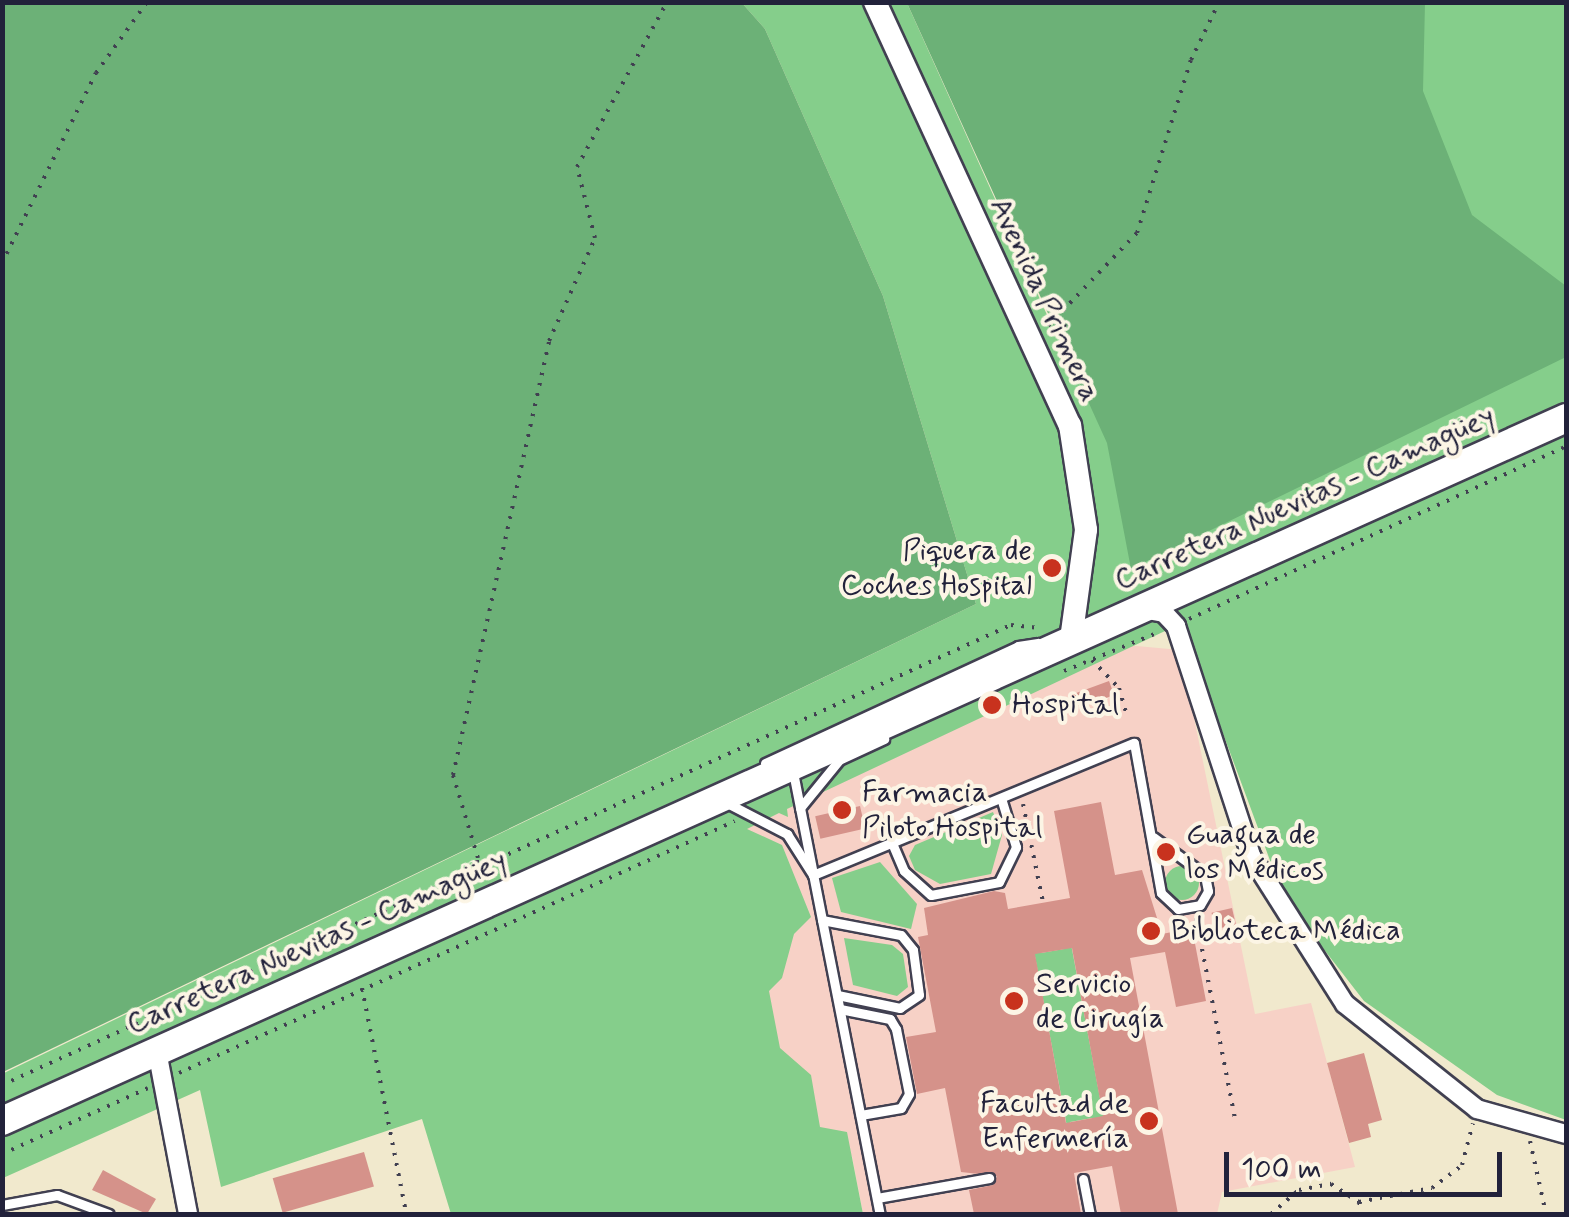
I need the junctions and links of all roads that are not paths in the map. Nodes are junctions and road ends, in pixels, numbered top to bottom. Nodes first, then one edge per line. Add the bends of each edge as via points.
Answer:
1 (876, 2) edge
2 (1566, 418) edge
3 (1141, 609) junction
4 (1071, 630) junction
5 (861, 734) junction
6 (839, 760) junction
7 (792, 765) junction
8 (1000, 798) junction
9 (716, 799) junction
10 (800, 808) junction
11 (657, 826) junction
12 (1153, 837) junction
13 (892, 843) junction
14 (814, 875) junction
15 (822, 920) junction
16 (837, 996) junction
17 (840, 1009) junction
18 (158, 1051) junction
19 (861, 1115) junction
20 (2, 1120) edge
21 (1566, 1134) edge
22 (989, 1178) dead end
23 (1083, 1179) dead end
24 (877, 1198) junction
25 (2, 1205) edge
26 (182, 1212) edge
27 (109, 1214) edge
28 (880, 1214) edge
29 (1090, 1214) edge

1 - 4 main road, Avenida Primera via 1070,425 1086,530
2 - 3 highway, Carretera Nuevitas - Camagüey
3 - 4 highway, Carretera Nuevitas - Camagüey
3 - 21 street via 1164,613 1176,626 1250,856 1345,1004 1477,1109
4 - 5 highway, Carretera Nuevitas - Camagüey
4 - 6 lane via 1026,673
4 - 11 lane, Carretera Nuevitas - Camagüey via 1018,646 691,797
5 - 6 lane
5 - 7 highway, Carretera Nuevitas - Camagüey
6 - 10 lane
7 - 9 highway, Carretera Nuevitas - Camagüey
7 - 10 lane
8 - 12 lane via 1134,742
8 - 13 lane
8 - 13 lane via 1016,847 999,882 931,895 904,871
9 - 11 highway, Carretera Nuevitas - Camagüey
9 - 14 lane via 788,834
10 - 14 lane
11 - 18 highway, Carretera Nuevitas - Camagüey
12 - 12 lane via 1164,900 1193,908 1205,898 1206,876
13 - 14 lane
14 - 15 lane
15 - 16 lane
15 - 16 lane via 902,935 914,950 919,996 900,1008
16 - 17 lane
17 - 19 lane
17 - 19 lane via 890,1019 909,1094 901,1108
18 - 20 highway, Carretera Nuevitas - Camagüey
18 - 26 street
19 - 24 lane
22 - 24 lane
23 - 29 lane
24 - 28 lane
25 - 27 lane via 57,1195

